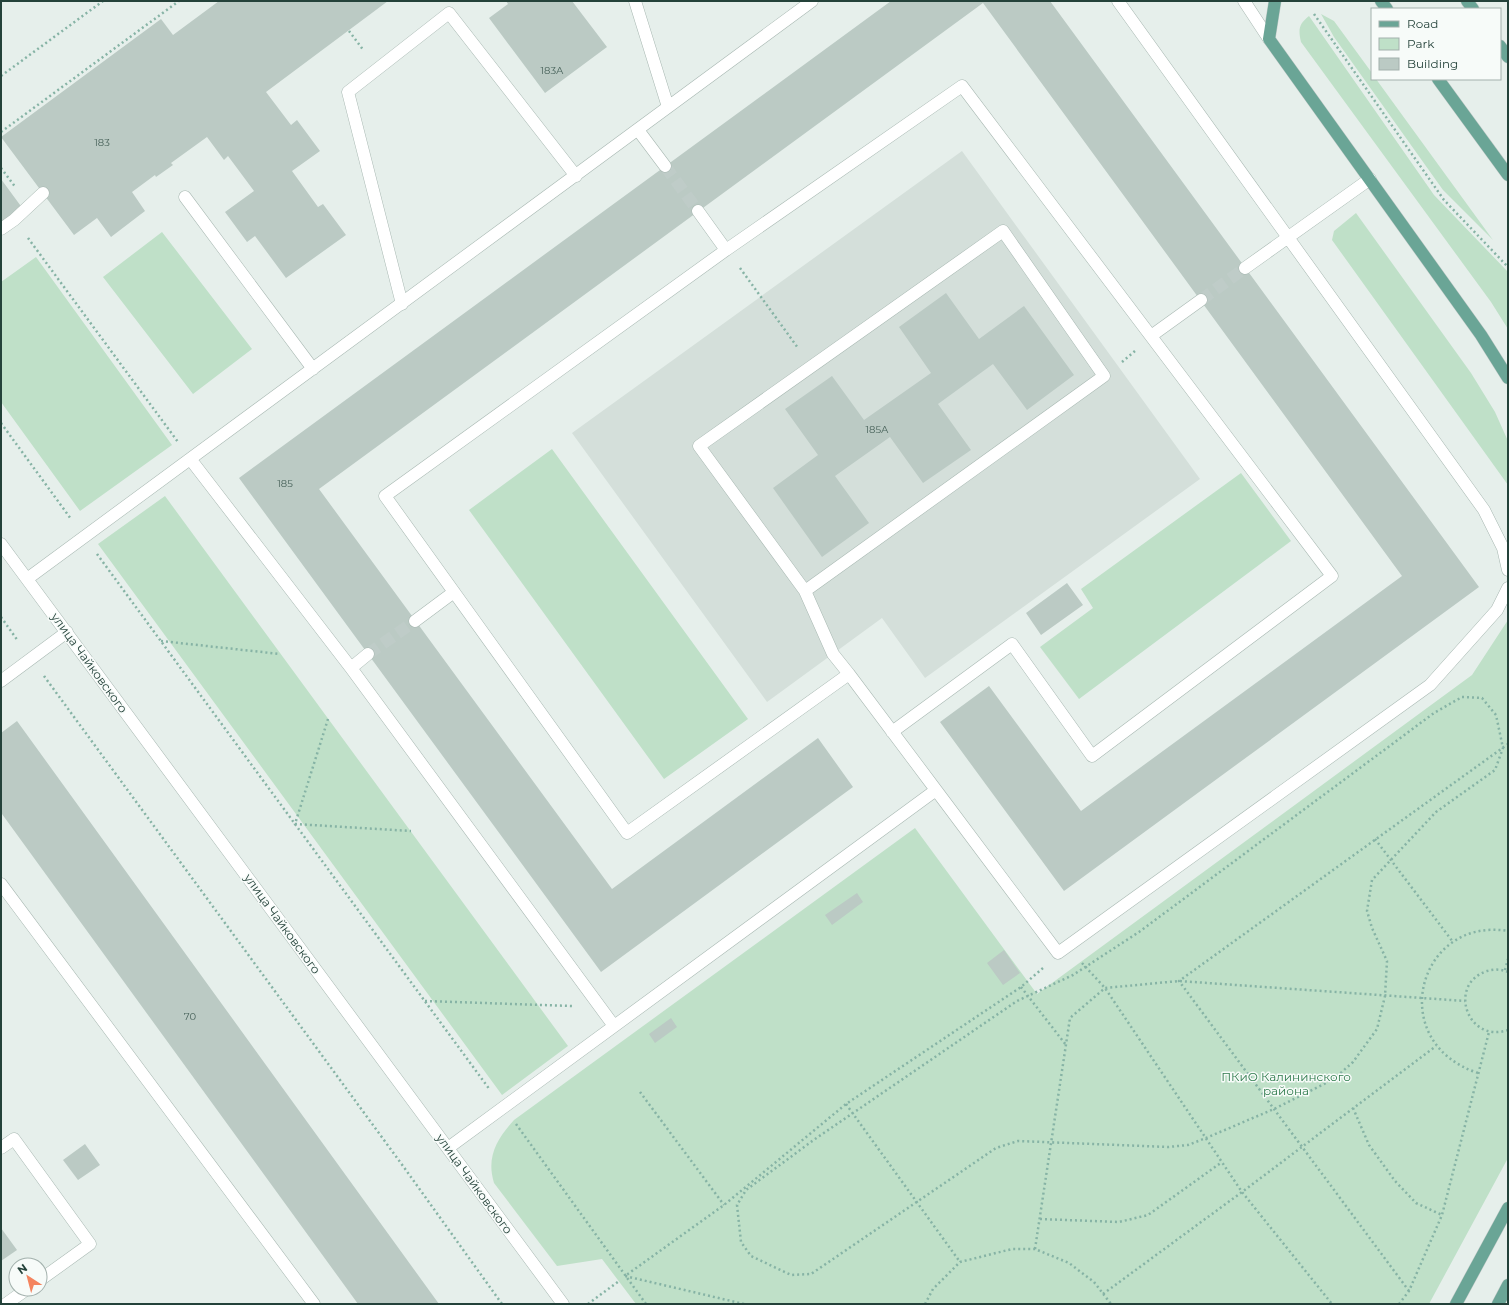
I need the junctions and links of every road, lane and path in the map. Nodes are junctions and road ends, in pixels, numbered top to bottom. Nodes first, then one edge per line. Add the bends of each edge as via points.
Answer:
1 (103, 1) edge
2 (179, 1) edge
3 (635, 1) edge
4 (812, 1) edge
5 (1118, 1) edge
6 (1244, 1) edge
7 (1275, 1) edge
8 (1314, 14) dead end
9 (1269, 39) junction
10 (1501, 47) edge
11 (1508, 57) edge
12 (1, 76) edge
13 (1439, 80) edge
14 (668, 107) junction
15 (638, 130) junction
16 (1, 132) edge
17 (665, 166) tunnel mouth
18 (1508, 175) edge
19 (576, 176) junction
20 (1370, 179) junction
21 (43, 193) dead end
22 (185, 197) dead end
23 (698, 211) tunnel mouth
24 (14, 220) junction
25 (1, 229) edge
26 (1288, 237) junction
27 (726, 250) junction
28 (1508, 267) edge
29 (1245, 268) tunnel mouth
30 (1201, 300) tunnel mouth
31 (402, 304) junction
32 (1151, 336) junction
33 (812, 367) junction
34 (313, 369) junction
35 (1508, 378) edge
36 (1, 423) edge
37 (191, 460) junction
38 (84, 537) junction
39 (1, 544) edge
40 (1508, 570) edge
41 (27, 579) junction
42 (1508, 588) edge
43 (805, 591) junction
44 (454, 592) junction
45 (1, 617) edge
46 (415, 620) tunnel mouth
47 (66, 632) junction
48 (161, 641) junction
49 (280, 654) dead end
50 (368, 654) tunnel mouth
51 (31, 658) junction
52 (351, 668) junction
53 (849, 674) junction
54 (1, 681) edge
55 (328, 719) dead end
56 (892, 732) junction
57 (1508, 744) edge
58 (1503, 748) junction
59 (936, 790) junction
60 (295, 824) junction
61 (410, 832) dead end
62 (1375, 839) junction
63 (1391, 860) junction
64 (1, 884) edge
65 (1508, 931) edge
66 (1453, 942) junction
67 (1069, 945) junction
68 (1058, 953) junction
69 (1508, 960) edge
70 (1085, 967) junction
71 (1506, 971) edge
72 (1179, 981) junction
73 (1021, 987) junction
74 (1105, 988) junction
75 (1028, 996) junction
76 (1385, 996) junction
77 (1422, 999) junction
78 (425, 1001) junction
79 (1465, 1001) junction
80 (600, 1007) junction
81 (614, 1026) junction
82 (1508, 1030) edge
83 (1489, 1032) junction
84 (1066, 1046) junction
85 (1436, 1046) junction
86 (1478, 1073) junction
87 (640, 1092) dead end
88 (846, 1104) junction
89 (503, 1107) junction
90 (1353, 1108) junction
91 (1274, 1109) junction
92 (853, 1113) junction
93 (1206, 1138) junction
94 (1052, 1142) junction
95 (1302, 1147) junction
96 (1, 1148) edge
97 (448, 1148) junction
98 (1222, 1162) junction
99 (1242, 1192) junction
100 (917, 1202) junction
101 (724, 1205) junction
102 (1508, 1208) edge
103 (1442, 1215) junction
104 (1040, 1219) junction
105 (1035, 1250) junction
106 (960, 1262) junction
107 (48, 1274) edge
108 (625, 1276) junction
109 (619, 1281) dead end
110 (1508, 1285) edge
111 (1409, 1291) junction
112 (1103, 1294) junction
113 (16, 1297) edge
114 (6, 1304) edge
115 (314, 1304) edge
116 (502, 1304) edge
117 (563, 1304) edge
118 (588, 1304) edge
119 (646, 1304) edge
120 (744, 1304) edge
121 (925, 1304) edge
122 (1111, 1304) edge
123 (1332, 1304) edge
124 (1399, 1304) edge
125 (1456, 1304) edge
126 (1498, 1304) edge

1 - 12 path
2 - 16 path
3 - 14 street
4 - 14 street
5 - 26 street
6 - 9 street
7 - 9 main road
8 - 28 path via 1444,200
9 - 20 main road
10 - 11 main road
13 - 18 main road
14 - 15 street
15 - 17 street
15 - 19 street
19 - 31 street
19 - 31 street via 449,13 348,92
20 - 26 street
20 - 35 main road via 1481,335
21 - 24 street
22 - 34 street
23 - 27 street
24 - 25 street
24 - 37 path
26 - 29 street
26 - 40 street via 1484,510 1503,548
27 - 32 street via 962,86
27 - 33 path
27 - 44 street via 385,496
30 - 32 street
31 - 34 street
32 - 56 street via 1332,576 1092,756 1012,644
33 - 43 street via 699,446
33 - 43 street via 1003,230 1104,376
34 - 37 street
36 - 38 path
37 - 38 street
37 - 52 street
38 - 41 street
38 - 48 path
39 - 41 street, улица Чайковского
41 - 47 street, улица Чайковского
42 - 67 street via 1497,610 1430,685
43 - 53 street via 833,654
44 - 46 street
44 - 53 street via 627,833
45 - 51 path
47 - 51 street
47 - 97 street, улица Чайковского
48 - 49 path
48 - 60 path
50 - 52 street
51 - 54 street
51 - 116 path
52 - 80 street
53 - 56 street
55 - 60 path
56 - 59 street
57 - 58 path
58 - 62 path
58 - 63 path via 1495,770 1436,812
58 - 70 path via 1496,715 1482,698 1462,697 1434,713 1139,932
59 - 68 street
59 - 81 street
60 - 61 path
60 - 78 path
62 - 63 path
62 - 72 path
63 - 66 path
63 - 76 path via 1372,880 1367,911 1387,961
64 - 115 street
65 - 66 path via 1494,929 1473,932
66 - 77 path via 1431,967 1424,982
67 - 68 street
67 - 70 path
68 - 73 path
69 - 71 path
70 - 74 path
70 - 75 path
71 - 79 path via 1493,969 1482,973 1473,980 1467,990
72 - 74 path
72 - 76 path
72 - 91 path
73 - 75 path
73 - 88 path
74 - 84 path via 1070,1018
74 - 93 path
75 - 84 path
75 - 92 path
76 - 77 path
76 - 91 path via 1377,1029 1353,1062 1334,1079
77 - 79 path
77 - 85 path via 1423,1015
78 - 80 path
78 - 89 path
79 - 83 path via 1468,1015 1476,1026
80 - 81 street
81 - 89 street
82 - 83 path via 1501,1033
83 - 86 path
84 - 94 path
85 - 86 path via 1455,1063
85 - 90 path
86 - 103 path
87 - 101 path
88 - 92 path
88 - 101 path
89 - 97 street
89 - 108 path
90 - 95 path
90 - 103 path via 1369,1145 1395,1180 1416,1203
91 - 93 path
91 - 95 path
92 - 100 path
92 - 100 path via 746,1190 737,1205 740,1242 751,1256 791,1275 812,1274
93 - 94 path via 1188,1145 1168,1147
93 - 98 path
94 - 100 path via 1018,1141 996,1148
94 - 104 path
95 - 99 path
95 - 111 path
96 - 107 street via 14,1139 90,1244
97 - 117 street, улица Чайковского
98 - 99 path
98 - 104 path via 1148,1215 1120,1222
99 - 112 path
99 - 123 path
100 - 106 path
101 - 108 path
102 - 125 main road
103 - 111 path
104 - 105 path
105 - 106 path via 1012,1249
105 - 112 path via 1069,1263 1094,1282
106 - 121 path via 933,1289
108 - 119 path
108 - 120 path
109 - 118 path
110 - 126 main road
111 - 124 path
112 - 122 path
113 - 114 street

